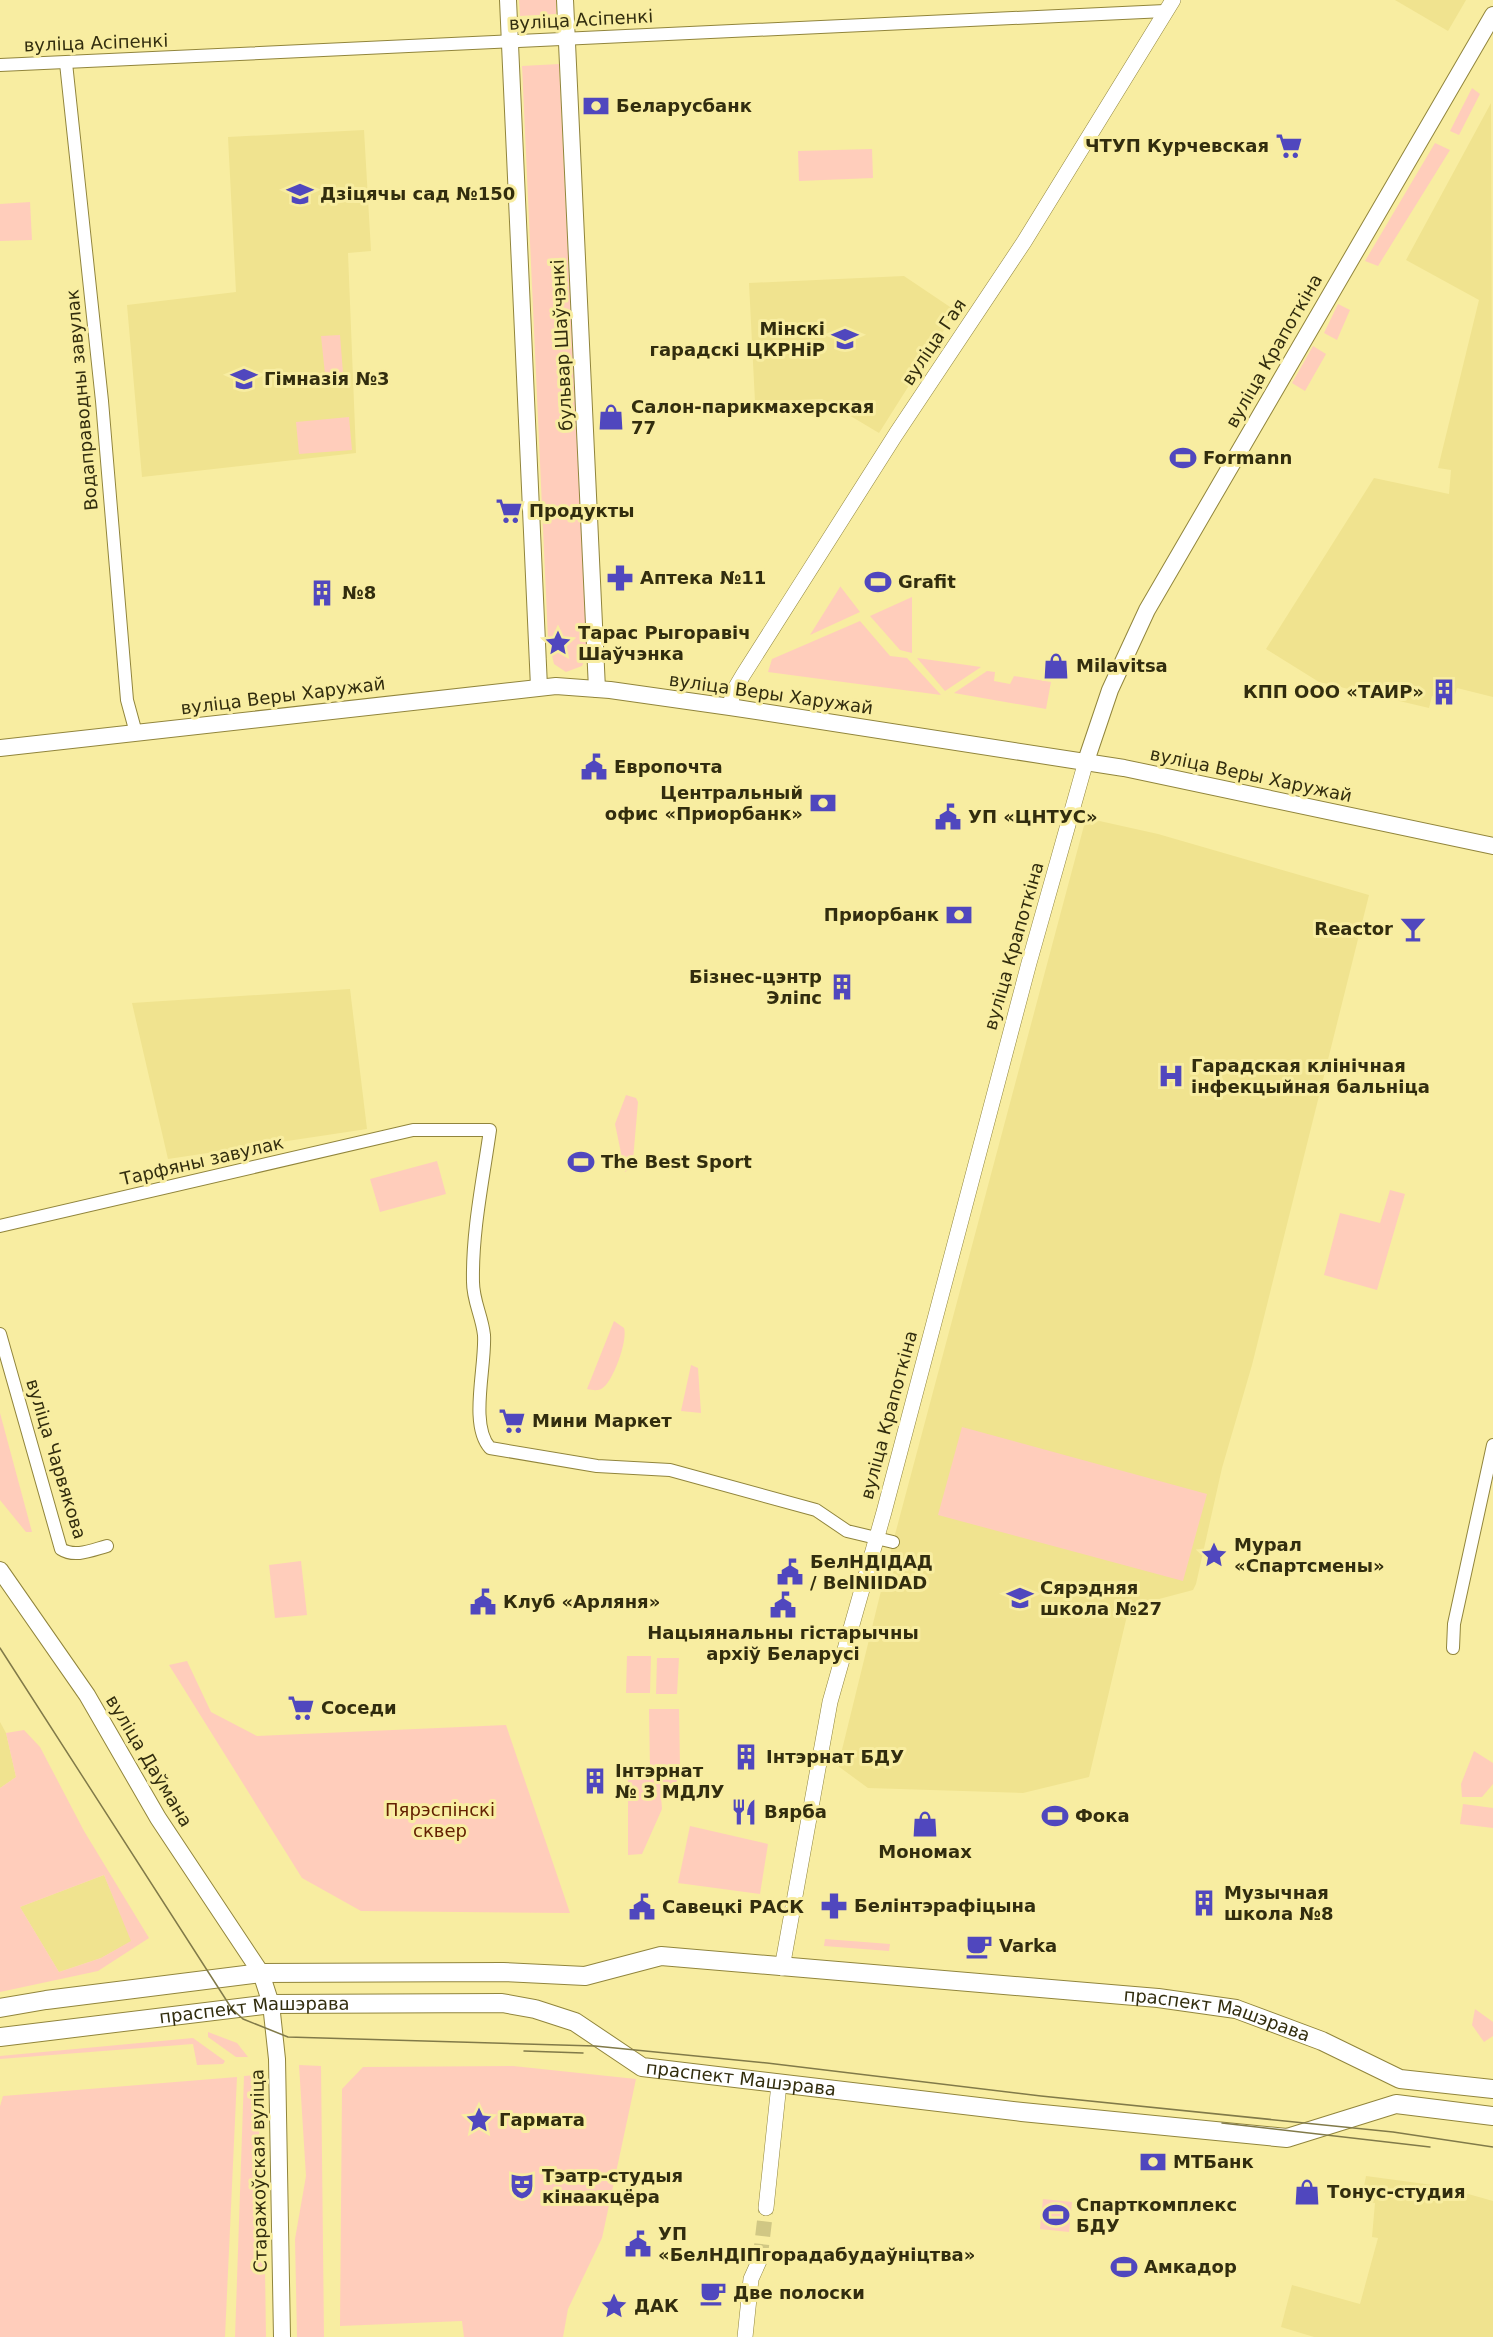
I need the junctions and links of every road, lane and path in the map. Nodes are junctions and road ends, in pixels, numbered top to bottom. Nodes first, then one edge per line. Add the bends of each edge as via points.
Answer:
1 (508, 0) edge
2 (565, 0) edge
3 (1169, 6) edge
4 (1493, 15) edge
5 (566, 38) junction
6 (511, 41) junction
7 (66, 63) junction
8 (0, 64) edge
9 (539, 687) junction
10 (597, 689) junction
11 (730, 707) junction
12 (136, 733) junction
13 (0, 748) edge
14 (1086, 761) junction
15 (1493, 846) edge
16 (0, 1226) edge
17 (0, 1334) edge
18 (1493, 1444) edge
19 (876, 1538) junction
20 (893, 1542) dead end
21 (107, 1546) dead end
22 (0, 1570) edge
23 (1453, 1648) dead end
24 (782, 1968) junction
25 (261, 1973) junction
26 (271, 2004) junction
27 (0, 2008) edge
28 (0, 2037) edge
29 (1411, 2079) junction
30 (779, 2084) junction
31 (1493, 2089) edge
32 (1409, 2105) junction
33 (1493, 2116) edge
34 (766, 2208) tunnel mouth
35 (760, 2259) tunnel mouth
36 (282, 2337) edge
37 (745, 2337) edge

1 - 6 main road
2 - 5 main road, бульвар Шаўчэнкі
3 - 5 street, вуліца Асіпенкі
3 - 11 street, вуліца Гая via 1024,242 742,675
4 - 14 main road, вуліца Крапоткіна via 1147,610 1110,690
5 - 6 street, вуліца Асіпенкі
5 - 10 main road, бульвар Шаўчэнкі
6 - 7 street, вуліца Асіпенкі
6 - 9 main road
7 - 8 street, вуліца Асіпенкі
7 - 12 street, Водаправодны завулак via 102,401 127,700
9 - 10 main road, вуліца Веры Харужай
9 - 12 main road, вуліца Веры Харужай
10 - 11 main road, вуліца Веры Харужай
11 - 14 main road, вуліца Веры Харужай
12 - 13 main road, вуліца Веры Харужай
14 - 15 main road, вуліца Веры Харужай
14 - 19 street, вуліца Крапоткіна
16 - 19 street, Тарфяны завулак via 413,1130 490,1130 473,1281 484,1336 480,1420 484,1441 490,1448 597,1466 670,1470 816,1510 847,1531
17 - 21 street, вуліца Чарвякова via 61,1549 77,1554
18 - 23 street
19 - 20 street
19 - 24 street, вуліца Крапоткіна via 830,1702
22 - 25 main road, вуліца Даўмана via 87,1695 158,1818
24 - 25 main road, праспект Машэрава via 661,1956 585,1976 503,1972
24 - 29 main road, праспект Машэрава via 1158,1998 1236,2009 1322,2041 1400,2079
25 - 26 main road, вуліца Даўмана
25 - 27 main road, праспект Машэрава
26 - 28 main road, праспект Машэрава
26 - 30 main road, праспект Машэрава via 502,2003 535,2008 575,2022 642,2067
26 - 36 main road, Старажоўская вуліца via 277,2059
29 - 31 main road, праспект Машэрава
29 - 32 main road
30 - 32 main road, праспект Машэрава via 1287,2138 1396,2104
30 - 34 street
32 - 33 main road, праспект Машэрава
35 - 37 street via 751,2279

